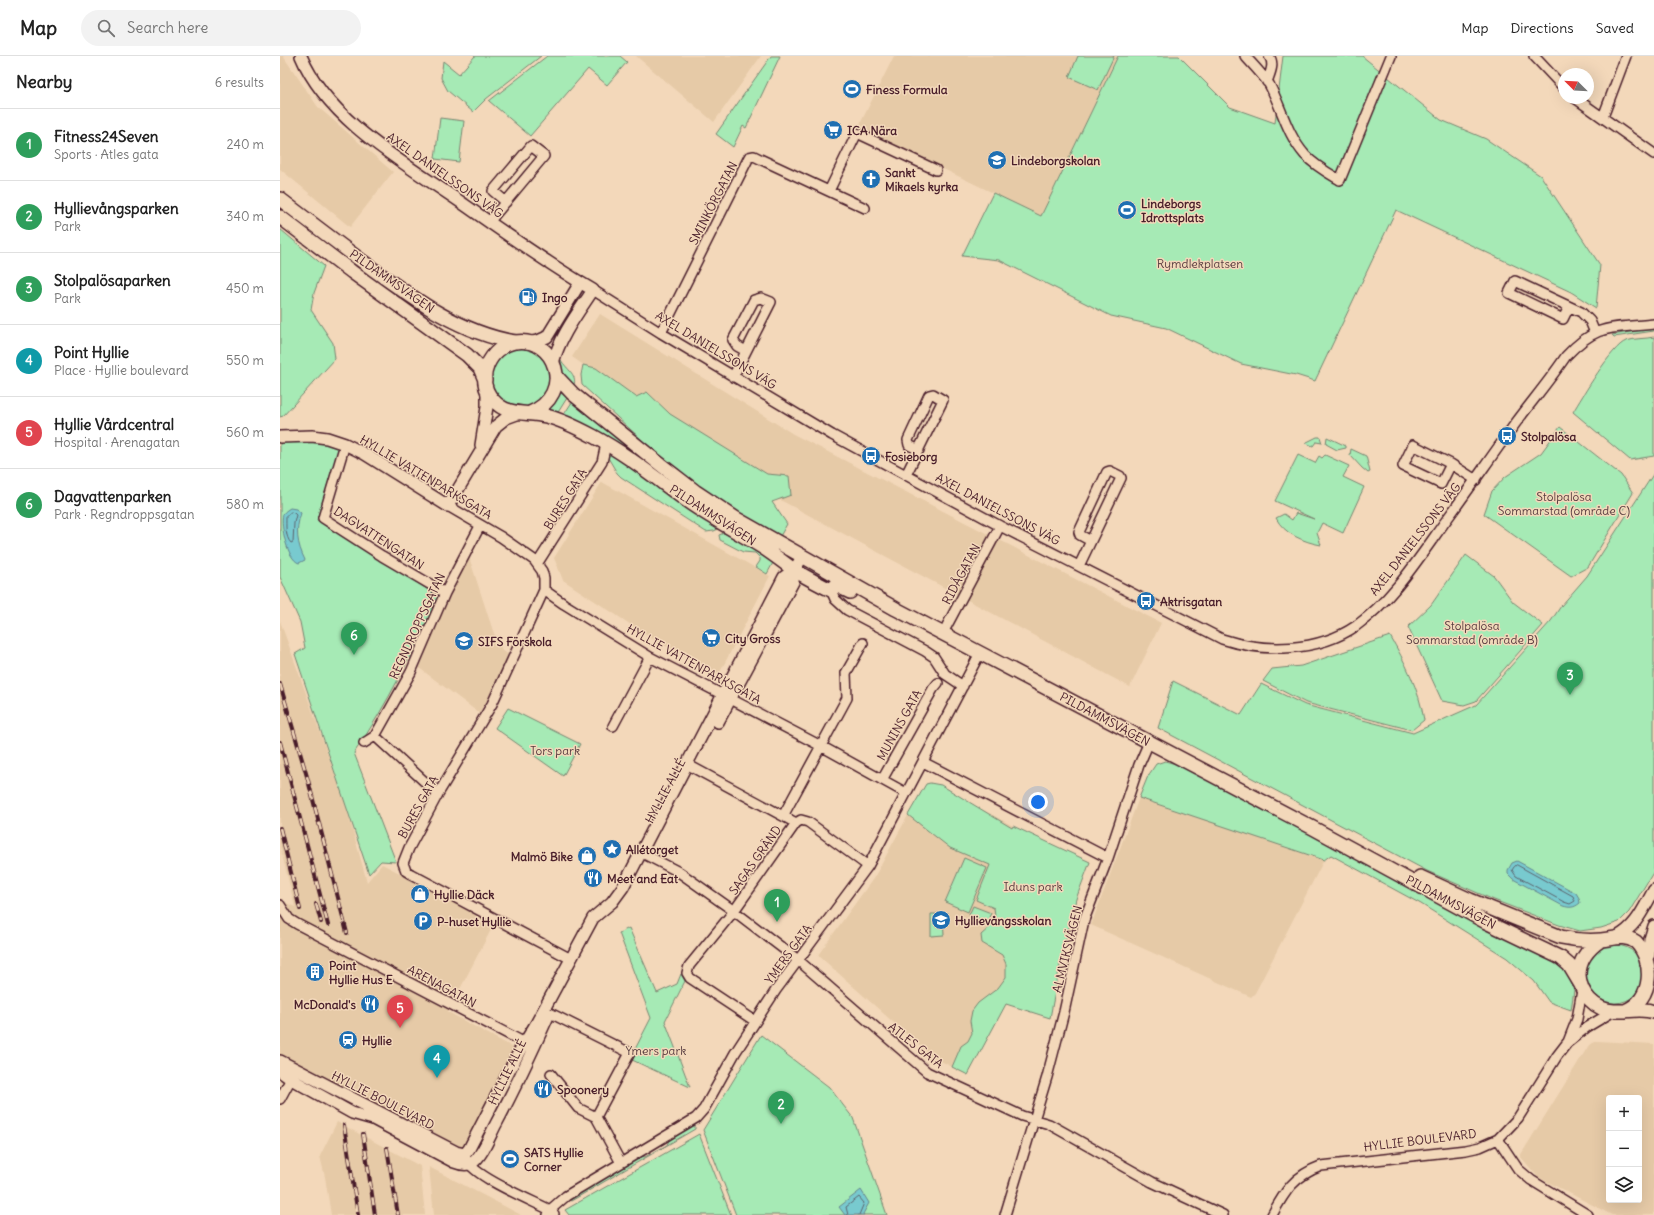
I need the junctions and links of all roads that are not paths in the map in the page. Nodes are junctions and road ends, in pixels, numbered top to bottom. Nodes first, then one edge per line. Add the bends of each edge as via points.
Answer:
1 (301, 56) edge
2 (1245, 56) edge
3 (1268, 56) edge
4 (1391, 56) edge
5 (1534, 56) edge
6 (1626, 56) edge
7 (1267, 82) junction
8 (1558, 82) edge
9 (1584, 104) edge
10 (1603, 117) junction
11 (1654, 154) edge
12 (936, 170) dead end
13 (826, 190) junction
14 (280, 199) edge
15 (506, 202) junction
16 (865, 208) dead end
17 (280, 217) edge
18 (489, 222) junction
19 (580, 283) junction
20 (593, 290) junction
21 (1569, 307) junction
22 (1654, 324) edge
23 (661, 333) junction
24 (1595, 333) junction
25 (521, 342) junction
26 (746, 351) junction
27 (553, 362) junction
28 (556, 376) junction
29 (733, 376) junction
30 (486, 385) junction
31 (523, 413) junction
32 (280, 437) edge
33 (344, 444) junction
34 (606, 444) junction
35 (919, 450) junction
36 (480, 452) junction
37 (1451, 464) junction
38 (906, 475) junction
39 (1476, 480) junction
40 (448, 506) junction
41 (480, 526) junction
42 (1000, 526) junction
43 (1091, 541) junction
44 (803, 556) junction
45 (538, 564) junction
46 (1079, 566) junction
47 (794, 570) junction
48 (544, 590) junction
49 (831, 590) junction
50 (445, 593) junction
51 (896, 609) junction
52 (943, 633) junction
53 (863, 643) dead end
54 (980, 653) junction
55 (650, 657) junction
56 (938, 683) dead end
57 (963, 686) junction
58 (727, 698) junction
59 (614, 726) dead end
60 (375, 736) junction
61 (1149, 742) junction
62 (364, 743) dead end
63 (821, 746) junction
64 (923, 762) junction
65 (692, 767) junction
66 (882, 780) junction
67 (906, 793) junction
68 (438, 794) junction
69 (783, 816) junction
70 (796, 823) junction
71 (1313, 828) junction
72 (646, 855) junction
73 (1108, 858) junction
74 (868, 866) junction
75 (1654, 890) edge
76 (280, 905) edge
77 (734, 911) junction
78 (1654, 926) edge
79 (1616, 937) junction
80 (1601, 940) junction
81 (1649, 955) junction
82 (571, 959) junction
83 (798, 960) junction
84 (1654, 974) edge
85 (1581, 987) junction
86 (1619, 1011) junction
87 (1654, 1012) edge
88 (550, 1013) junction
89 (756, 1021) junction
90 (1567, 1043) junction
91 (529, 1045) junction
92 (280, 1061) edge
93 (280, 1071) edge
94 (551, 1074) dead end
95 (293, 1075) junction
96 (280, 1099) edge
97 (596, 1118) junction
98 (1035, 1120) junction
99 (1498, 1139) junction
100 (467, 1159) junction
101 (621, 1163) junction
102 (551, 1213) edge
103 (1006, 1215) edge
104 (1223, 1215) edge
105 (1272, 1215) edge
106 (1588, 1215) edge

1 - 18 street, AXEL DANIELSSONS VÄG via 324,95 361,132
2 - 7 street
3 - 7 street via 1272,67
4 - 7 street via 1340,180 1318,167 1298,147
5 - 8 street
6 - 10 street
9 - 10 street
10 - 11 street
12 - 13 street via 857,133
13 - 16 street
13 - 23 street, SMINKÖRGATAN via 754,156 749,157
14 - 25 main road, PILDAMMSVÄGEN via 406,294 475,331 501,340
15 - 15 street via 544,156 531,146 493,191
15 - 18 street
17 - 30 main road, PILDAMMSVÄGEN via 348,270 477,363
18 - 19 street, AXEL DANIELSSONS VÄG
19 - 20 street, AXEL DANIELSSONS VÄG
19 - 25 street via 547,337 538,341
20 - 23 street, AXEL DANIELSSONS VÄG
20 - 27 street via 563,337
21 - 21 street via 1515,281 1509,293 1563,319
21 - 24 street via 1590,321
22 - 24 street, AXEL DANIELSSONS VÄG via 1624,326
23 - 29 street, AXEL DANIELSSONS VÄG
24 - 39 street, AXEL DANIELSSONS VÄG via 1580,342 1566,356
25 - 27 main road, PILDAMMSVÄGEN via 538,346
25 - 30 main road via 505,345 496,351 486,370
26 - 26 street via 771,302 761,298 754,300 733,340
26 - 29 street
27 - 28 main road
28 - 31 main road via 556,384 550,399 544,405
28 - 44 main road, PILDAMMSVÄGEN via 573,394 696,492 735,518
29 - 38 street, AXEL DANIELSSONS VÄG via 832,435
30 - 31 main road, PILDAMMSVÄGEN via 491,399 498,406 507,411
30 - 36 street via 487,407
31 - 34 main road, PILDAMMSVÄGEN via 547,416 571,425
31 - 36 street via 506,418 496,426
32 - 33 street, HYLLIE VATTENPARKSGATA via 312,436
33 - 40 street, HYLLIE VATTENPARKSGATA via 365,454
33 - 50 street, DAGVATTENGATAN via 323,518
34 - 45 street, BURES GATA via 602,462
34 - 47 main road, PILDAMMSVÄGEN via 642,466 697,508 761,546
35 - 35 street via 943,400 933,394 929,395 908,440 910,445
35 - 38 street
36 - 40 street
37 - 37 street via 1413,445 1403,466 1441,484
37 - 39 street
38 - 42 street, AXEL DANIELSSONS VÄG
39 - 46 street, AXEL DANIELSSONS VÄG via 1381,605 1355,626 1307,645 1285,649 1266,648 1222,639
40 - 41 street, HYLLIE VATTENPARKSGATA
41 - 45 street, HYLLIE VATTENPARKSGATA via 501,537
41 - 50 street, REGNDROPPSGATAN
42 - 46 street, AXEL DANIELSSONS VÄG
42 - 52 street, RIDÅGATAN
43 - 43 street via 1121,478 1110,471 1107,472 1079,532
43 - 46 street
44 - 47 street, HYLLIE ALLÉ
44 - 51 main road, PILDAMMSVÄGEN
45 - 48 street via 544,578
47 - 49 main road, PILDAMMSVÄGEN
47 - 58 street, HYLLIE ALLÉ via 784,577 735,671
48 - 55 street, HYLLIE VATTENPARKSGATA
48 - 68 street, BURES GATA via 492,704
49 - 51 main road, PILDAMMSVÄGEN via 836,585
49 - 57 street via 835,600 847,610 934,657 945,674
50 - 60 street, REGNDROPPSGATAN via 411,672
51 - 52 main road, PILDAMMSVÄGEN
52 - 54 main road, PILDAMMSVÄGEN
53 - 63 street, SAGAS GRÄND via 846,673 847,698
54 - 57 street, YMERS GATA
54 - 61 main road, PILDAMMSVÄGEN
55 - 58 street, HYLLIE VATTENPARKSGATA
55 - 59 street
56 - 66 street, MUNINS GATA
57 - 64 street, YMERS GATA
58 - 63 street, HYLLIE VATTENPARKSGATA
58 - 65 street, HYLLIE ALLÉ
58 - 82 street, HYLLIE ALLÉ via 623,887 593,918
60 - 62 street, REGNDROPPSGATAN
60 - 68 street
61 - 71 main road, PILDAMMSVÄGEN
61 - 73 street, ALMVIKSVÄGEN
63 - 66 street, HYLLIE VATTENPARKSGATA
63 - 69 street, SAGAS GRÄND
64 - 67 street, YMERS GATA
64 - 73 street
65 - 69 street, SAGAS GRÄND
65 - 72 street, HYLLIE ALLÉ
66 - 67 street, HYLLIE VATTENPARKSGATA
67 - 74 street, YMERS GATA
68 - 82 street, BURES GATA via 404,859 403,867 406,871
69 - 70 street, SAGAS GRÄND
70 - 74 street, SAGAS GRÄND via 801,820 808,822
70 - 77 street, SAGAS GRÄND
71 - 80 main road, PILDAMMSVÄGEN via 1470,900 1547,932 1571,940
71 - 85 main road, PILDAMMSVÄGEN via 1486,922 1561,958 1569,965
72 - 77 street, ATLES GATA via 679,872
72 - 88 street, HYLLIE ALLÉ via 620,903 592,930
73 - 98 street, ALMVIKSVÄGEN via 1084,920 1064,1012
74 - 83 street, YMERS GATA
75 - 79 street via 1635,922 1627,931
76 - 91 street, ARENAGATAN via 289,919 297,924
77 - 83 street, ATLES GATA
77 - 89 street, SAGAS GRÄND via 689,966 687,973 690,978
78 - 81 street
79 - 80 main road, PILDAMMSVÄGEN
79 - 81 main road, PILDAMMSVÄGEN via 1635,941
80 - 85 main road, PILDAMMSVÄGEN via 1585,954 1579,974
81 - 84 main road
82 - 91 street, HYLLIE ALLÉ via 536,1024
83 - 89 street, YMERS GATA
83 - 98 street, ATLES GATA via 927,1072
84 - 86 main road via 1649,993 1642,1001 1634,1007
85 - 86 main road, PILDAMMSVÄGEN via 1593,1003 1603,1009
85 - 90 street, HYLLIE BOULEVARD via 1577,1019
86 - 87 main road, PILDAMMSVÄGEN via 1648,1009
86 - 90 street, HYLLIE BOULEVARD via 1587,1027
88 - 91 street, HYLLIE ALLÉ
88 - 97 street via 630,1053
89 - 101 street, YMERS GATA via 704,1109 696,1118
90 - 99 street, HYLLIE BOULEVARD via 1518,1118
91 - 100 street, HYLLIE ALLÉ via 469,1149
92 - 95 street, HYLLIE BOULEVARD
93 - 95 street, HYLLIE BOULEVARD
94 - 97 street via 578,1108
95 - 96 street
95 - 100 street, HYLLIE BOULEVARD via 352,1112 373,1119 454,1162 460,1164
97 - 101 street
98 - 103 street, ALMVIKSVÄGEN
98 - 104 street, ATLES GATA via 1049,1124 1152,1182
99 - 105 street, HYLLIE BOULEVARD via 1466,1150 1321,1166 1310,1170 1295,1181 1280,1199
99 - 106 street via 1518,1169 1530,1180
100 - 102 street, HYLLIE BOULEVARD via 485,1177
101 - 102 street, YMERS GATA via 566,1196

